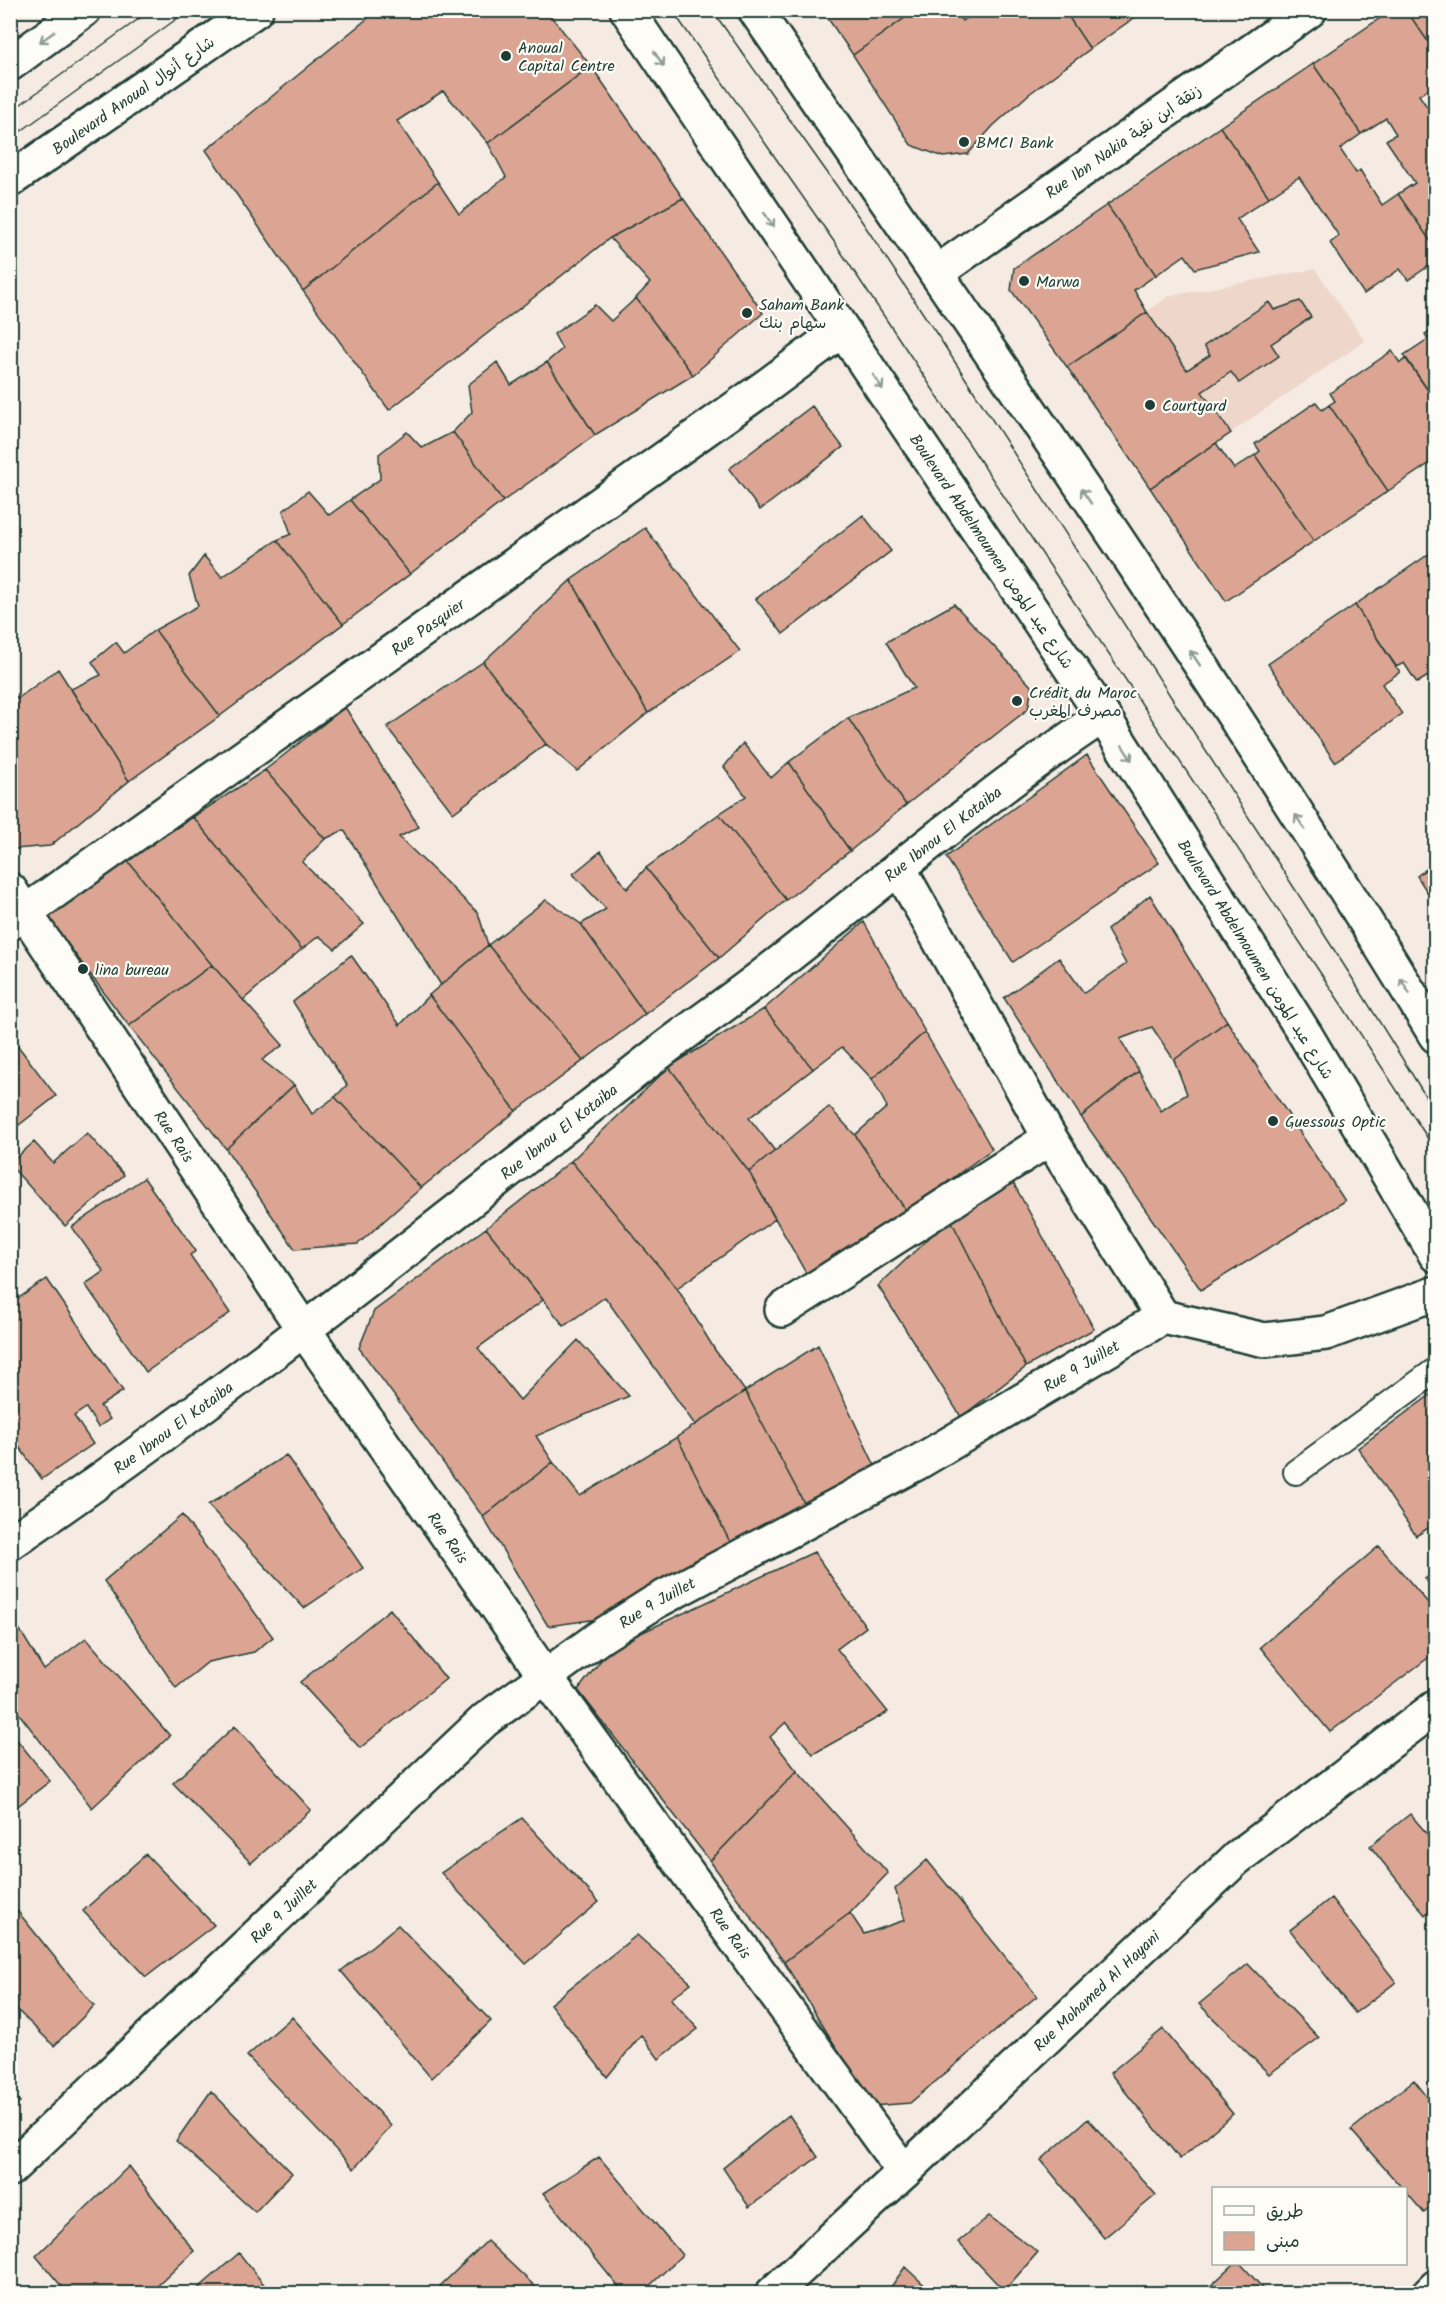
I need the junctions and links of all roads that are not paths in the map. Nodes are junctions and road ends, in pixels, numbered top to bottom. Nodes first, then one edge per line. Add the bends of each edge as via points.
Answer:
1 (84, 10) edge
2 (256, 10) edge
3 (627, 10) edge
4 (755, 10) edge
5 (1310, 10) edge
6 (10, 64) edge
7 (10, 180) edge
8 (936, 273) junction
9 (843, 330) junction
10 (1103, 716) junction
11 (899, 868) junction
12 (15, 909) edge
13 (1436, 1036) edge
14 (1050, 1138) junction
15 (1436, 1256) edge
16 (1436, 1293) edge
17 (782, 1310) dead end
18 (1163, 1317) junction
19 (304, 1330) junction
20 (1436, 1370) edge
21 (1296, 1472) dead end
22 (10, 1544) edge
23 (545, 1676) junction
24 (1436, 1707) edge
25 (10, 2169) edge
26 (904, 2172) junction
27 (1436, 2287) edge
28 (772, 2294) edge
29 (1429, 2294) edge

1 -> 6 street
2 - 7 street, Boulevard Anoual شارع أنوال
3 -> 9 street, Boulevard Abdelmoumen شارع عبد المومن
4 - 8 street
5 - 8 street, Rue Ibn Nakia زنقة ابن نقية
13 -> 8 street via 1197,662
9 -> 10 street, Boulevard Abdelmoumen شارع عبد المومن
9 - 12 street, Rue Pasquier
10 - 11 street, Rue Ibnou El Kotaiba via 1044,755
10 -> 15 street, Boulevard Abdelmoumen شارع عبد المومن via 1305,1034
11 - 14 street
11 - 19 street, Rue Ibnou El Kotaiba
12 - 19 street, Rue Rais
14 - 17 street
14 - 18 street
16 - 18 street via 1326,1332 1265,1340
18 - 23 street, Rue 9 Juillet via 917,1463 655,1602
19 - 22 street, Rue Ibnou El Kotaiba via 117,1470
19 - 23 street, Rue Rais
20 - 21 lane
23 - 25 street, Rue 9 Juillet via 485,1720
23 - 26 street, Rue Rais
24 - 26 street, Rue Mohamed Al Hayani via 1237,1858
26 - 28 street, Rue Mohamed Al Hayani
27 - 29 street

